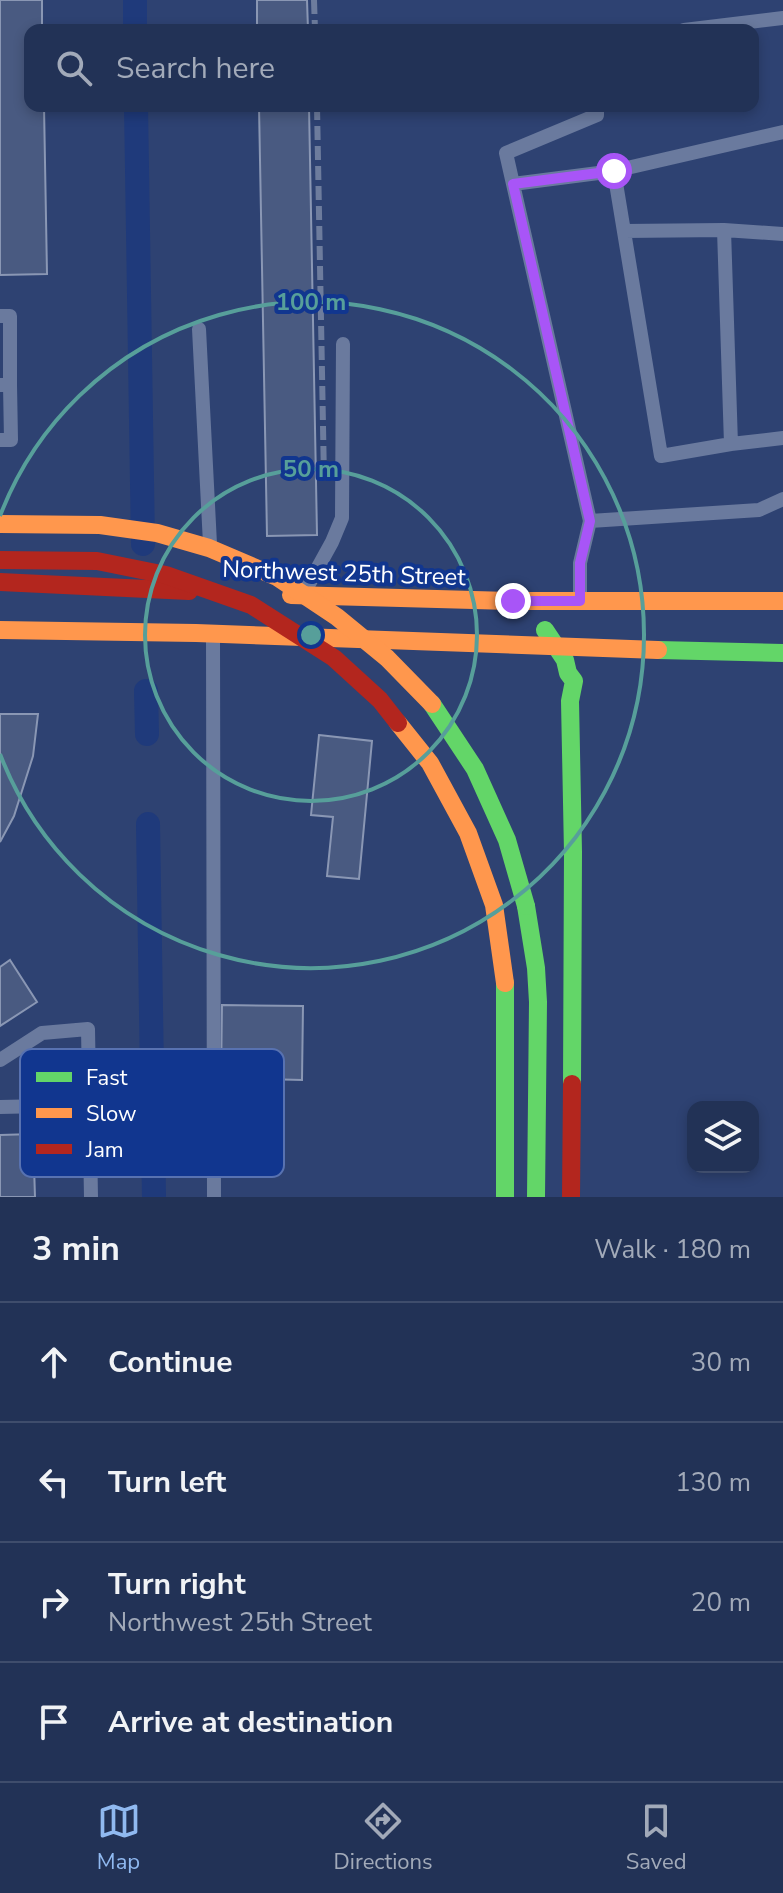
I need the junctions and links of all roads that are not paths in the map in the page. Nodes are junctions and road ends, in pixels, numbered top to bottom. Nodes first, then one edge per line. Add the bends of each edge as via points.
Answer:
1 (783, 18) edge
2 (734, 24) edge
3 (597, 112) edge
4 (783, 132) edge
5 (614, 171) junction
6 (513, 184) junction
7 (724, 230) junction
8 (624, 231) junction
9 (783, 234) edge
10 (0, 316) edge
11 (199, 329) dead end
12 (343, 344) dead end
13 (5, 385) edge
14 (783, 438) edge
15 (0, 440) edge
16 (731, 444) junction
17 (783, 499) edge
18 (590, 521) junction
19 (0, 524) edge
20 (0, 560) edge
21 (211, 578) junction
22 (0, 582) edge
23 (302, 595) junction
24 (513, 601) junction
25 (580, 601) junction
26 (783, 601) edge
27 (0, 630) edge
28 (213, 634) junction
29 (558, 647) junction
30 (611, 649) junction
31 (783, 653) edge
32 (584, 674) junction
33 (88, 1049) edge
34 (214, 1049) edge
35 (0, 1060) edge
36 (0, 1107) edge
37 (20, 1107) edge
38 (91, 1177) edge
39 (214, 1177) edge
40 (91, 1197) edge
41 (214, 1197) edge
42 (505, 1197) edge
43 (536, 1197) edge
44 (571, 1197) edge

1 - 2 lane
3 - 6 lane via 506,153
4 - 5 lane
5 - 6 lane
5 - 8 lane
6 - 18 lane
7 - 8 lane
7 - 9 lane
7 - 16 lane
8 - 16 lane via 661,456
10 - 13 lane via 10,316
11 - 21 lane
12 - 23 lane via 342,518
13 - 15 lane via 11,440
14 - 16 lane
17 - 18 lane via 759,510
18 - 25 lane via 580,563
19 - 43 main road, bridge via 100,525 209,548 277,577 337,617 433,705 475,769 507,840 526,906 538,994
20 - 42 main road, bridge via 97,561 166,575 251,605 334,658 380,700 430,763 468,833 494,905 505,983
21 - 22 main road, Northwest 25th Street
21 - 23 main road, Northwest 25th Street
23 - 24 main road, Northwest 25th Street
24 - 25 main road, Northwest 25th Street
24 - 29 main road
25 - 26 main road, Northwest 25th Street
27 - 28 main road
28 - 29 main road
28 - 34 lane
29 - 30 main road
29 - 32 main road via 568,673
30 - 31 main road
30 - 32 main road
32 - 44 main road via 570,701
33 - 35 lane via 88,1029 42,1033
36 - 37 lane
38 - 40 lane
39 - 41 lane

